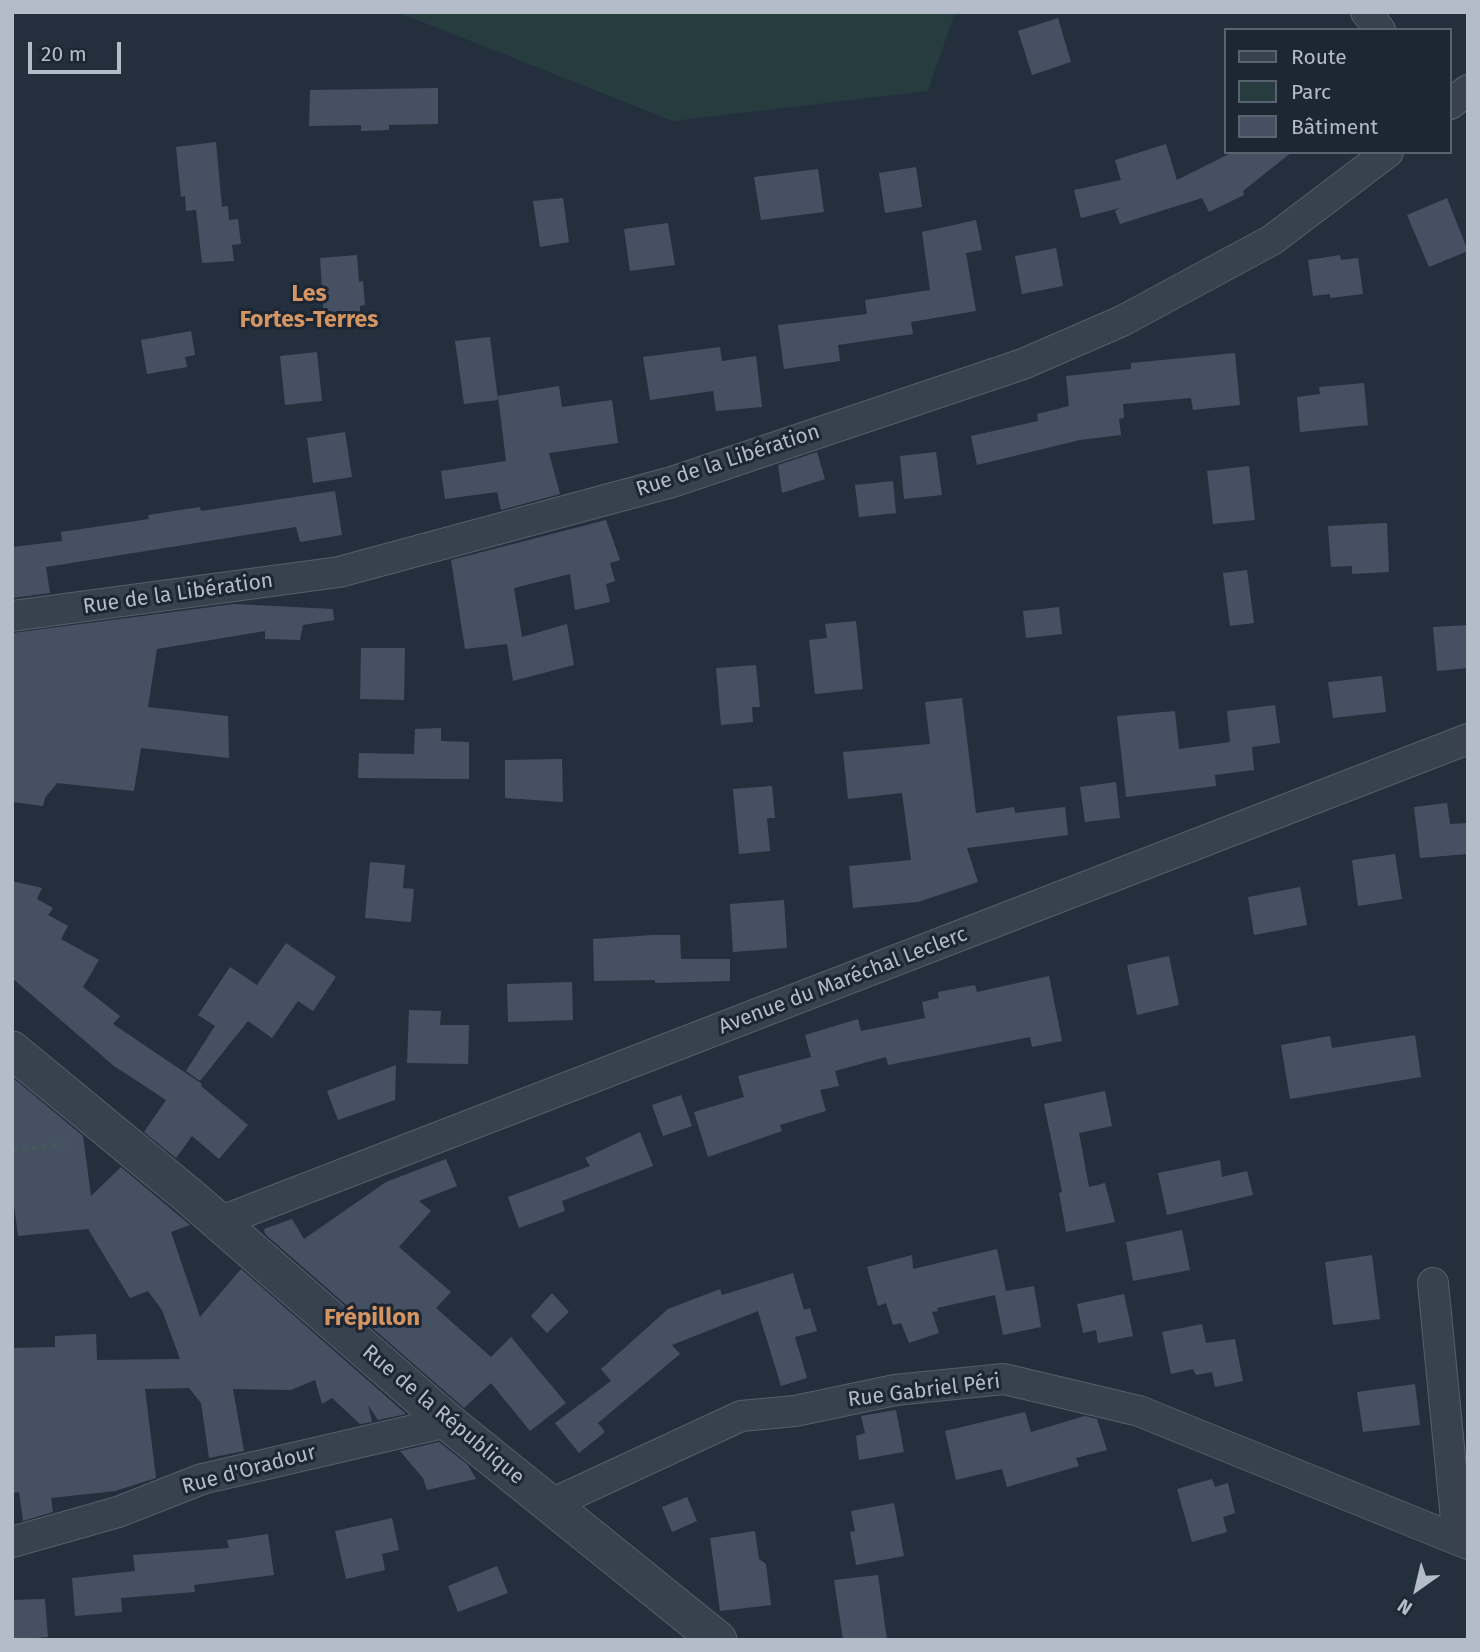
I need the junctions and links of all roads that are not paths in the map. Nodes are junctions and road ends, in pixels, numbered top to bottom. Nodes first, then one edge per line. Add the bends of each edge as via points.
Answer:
1 (1366, 12) edge
2 (1378, 28) edge
3 (1468, 90) edge
4 (1452, 102) edge
5 (1385, 154) edge
6 (12, 615) edge
7 (1468, 739) edge
8 (12, 1050) edge
9 (219, 1222) junction
10 (1433, 1283) dead end
11 (448, 1422) junction
12 (549, 1505) junction
13 (12, 1542) edge
14 (1463, 1542) edge
15 (718, 1640) edge

1 - 2 street
3 - 4 street
5 - 6 street, Rue de la Libération via 1272,240 1122,321 1023,364 671,482 339,572
7 - 9 street, Avenue du Maréchal Leclerc
8 - 9 street, Rue de la République
9 - 11 street, Rue de la République
10 - 14 street, Rue Gabriel Péri
11 - 12 street, Rue de la République
11 - 13 street, Rue d'Oradour via 202,1479 118,1512
12 - 14 street, Rue Gabriel Péri via 741,1416 1003,1379 1139,1411
12 - 15 street, Rue de la République

